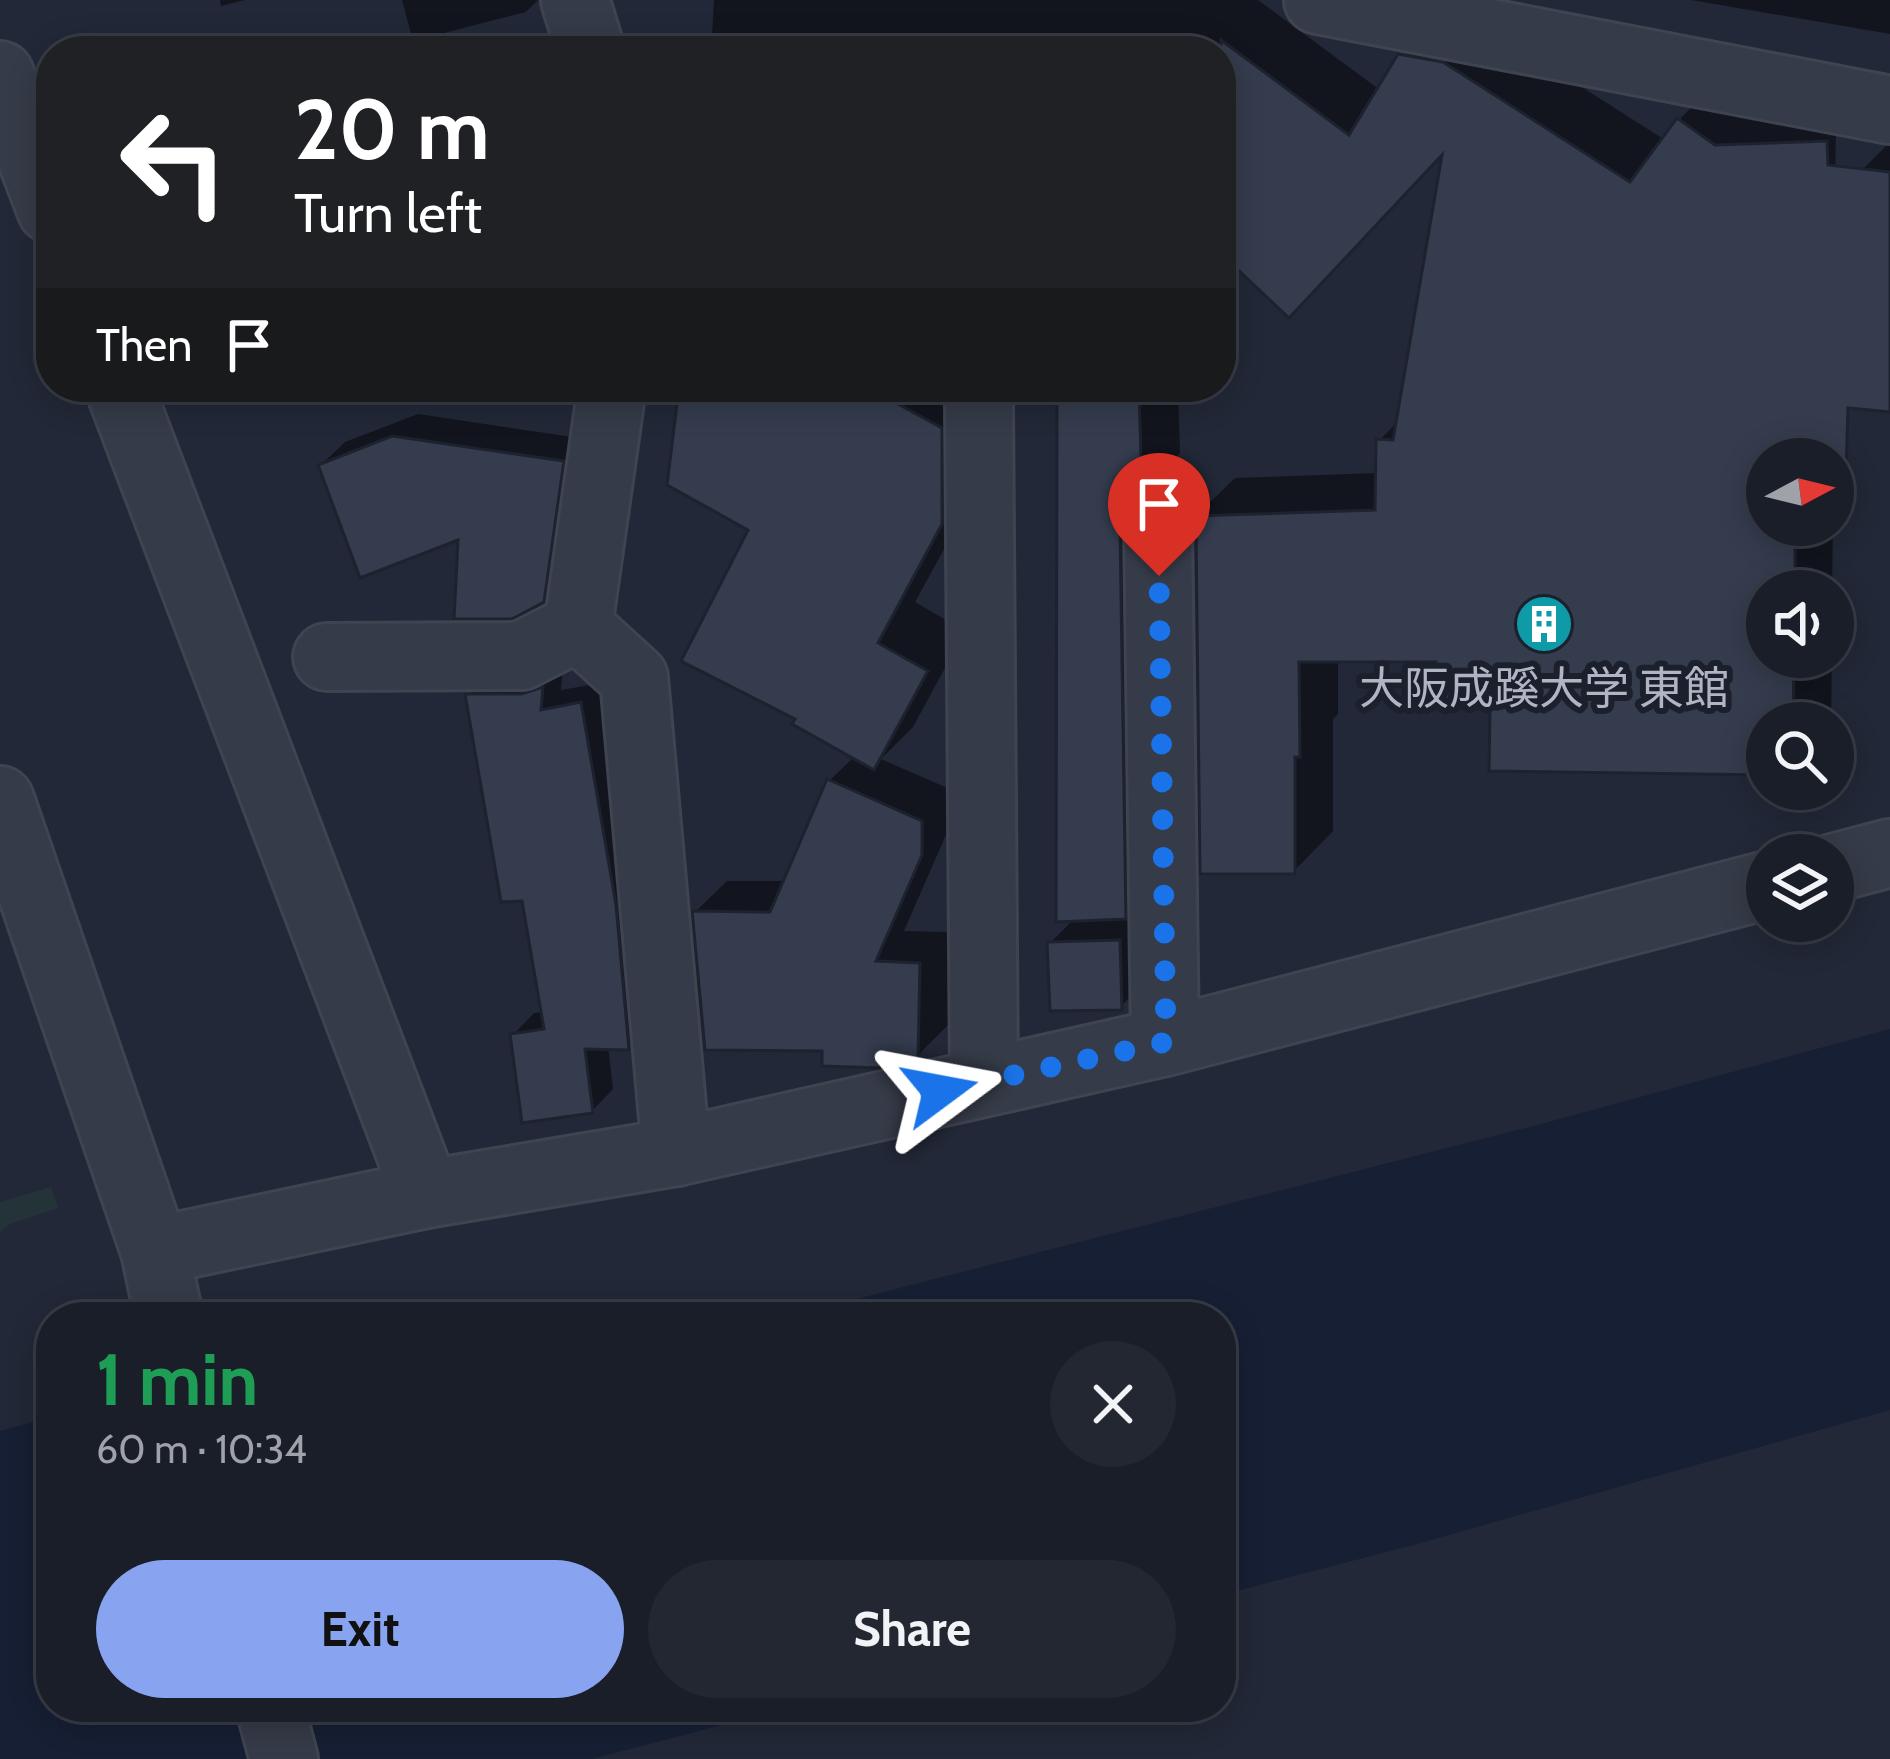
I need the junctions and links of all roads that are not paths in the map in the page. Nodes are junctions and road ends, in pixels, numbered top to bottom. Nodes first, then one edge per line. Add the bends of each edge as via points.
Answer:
1 (575, 0) edge
2 (1334, 1) edge
3 (586, 36) edge
4 (0, 75) edge
5 (1890, 110) edge
6 (36, 170) edge
7 (125, 402) edge
8 (610, 402) edge
9 (979, 403) dead end
10 (1159, 530) dead end
11 (578, 627) junction
12 (326, 657) dead end
13 (0, 800) edge
14 (1890, 853) edge
15 (1854, 862) edge
16 (1746, 890) edge
17 (1166, 1042) junction
18 (985, 1081) junction
19 (676, 1152) junction
20 (426, 1193) junction
21 (155, 1251) junction
22 (166, 1302) edge
23 (274, 1722) edge
24 (284, 1759) edge

1 - 3 street
2 - 5 street
4 - 6 street
7 - 20 street
8 - 11 street
9 - 18 street
10 - 17 street
11 - 12 street via 521,656
11 - 19 street via 634,678
13 - 21 street
14 - 15 street
16 - 17 street
17 - 18 street
18 - 19 street
19 - 20 street
20 - 21 street
21 - 22 street
23 - 24 street

